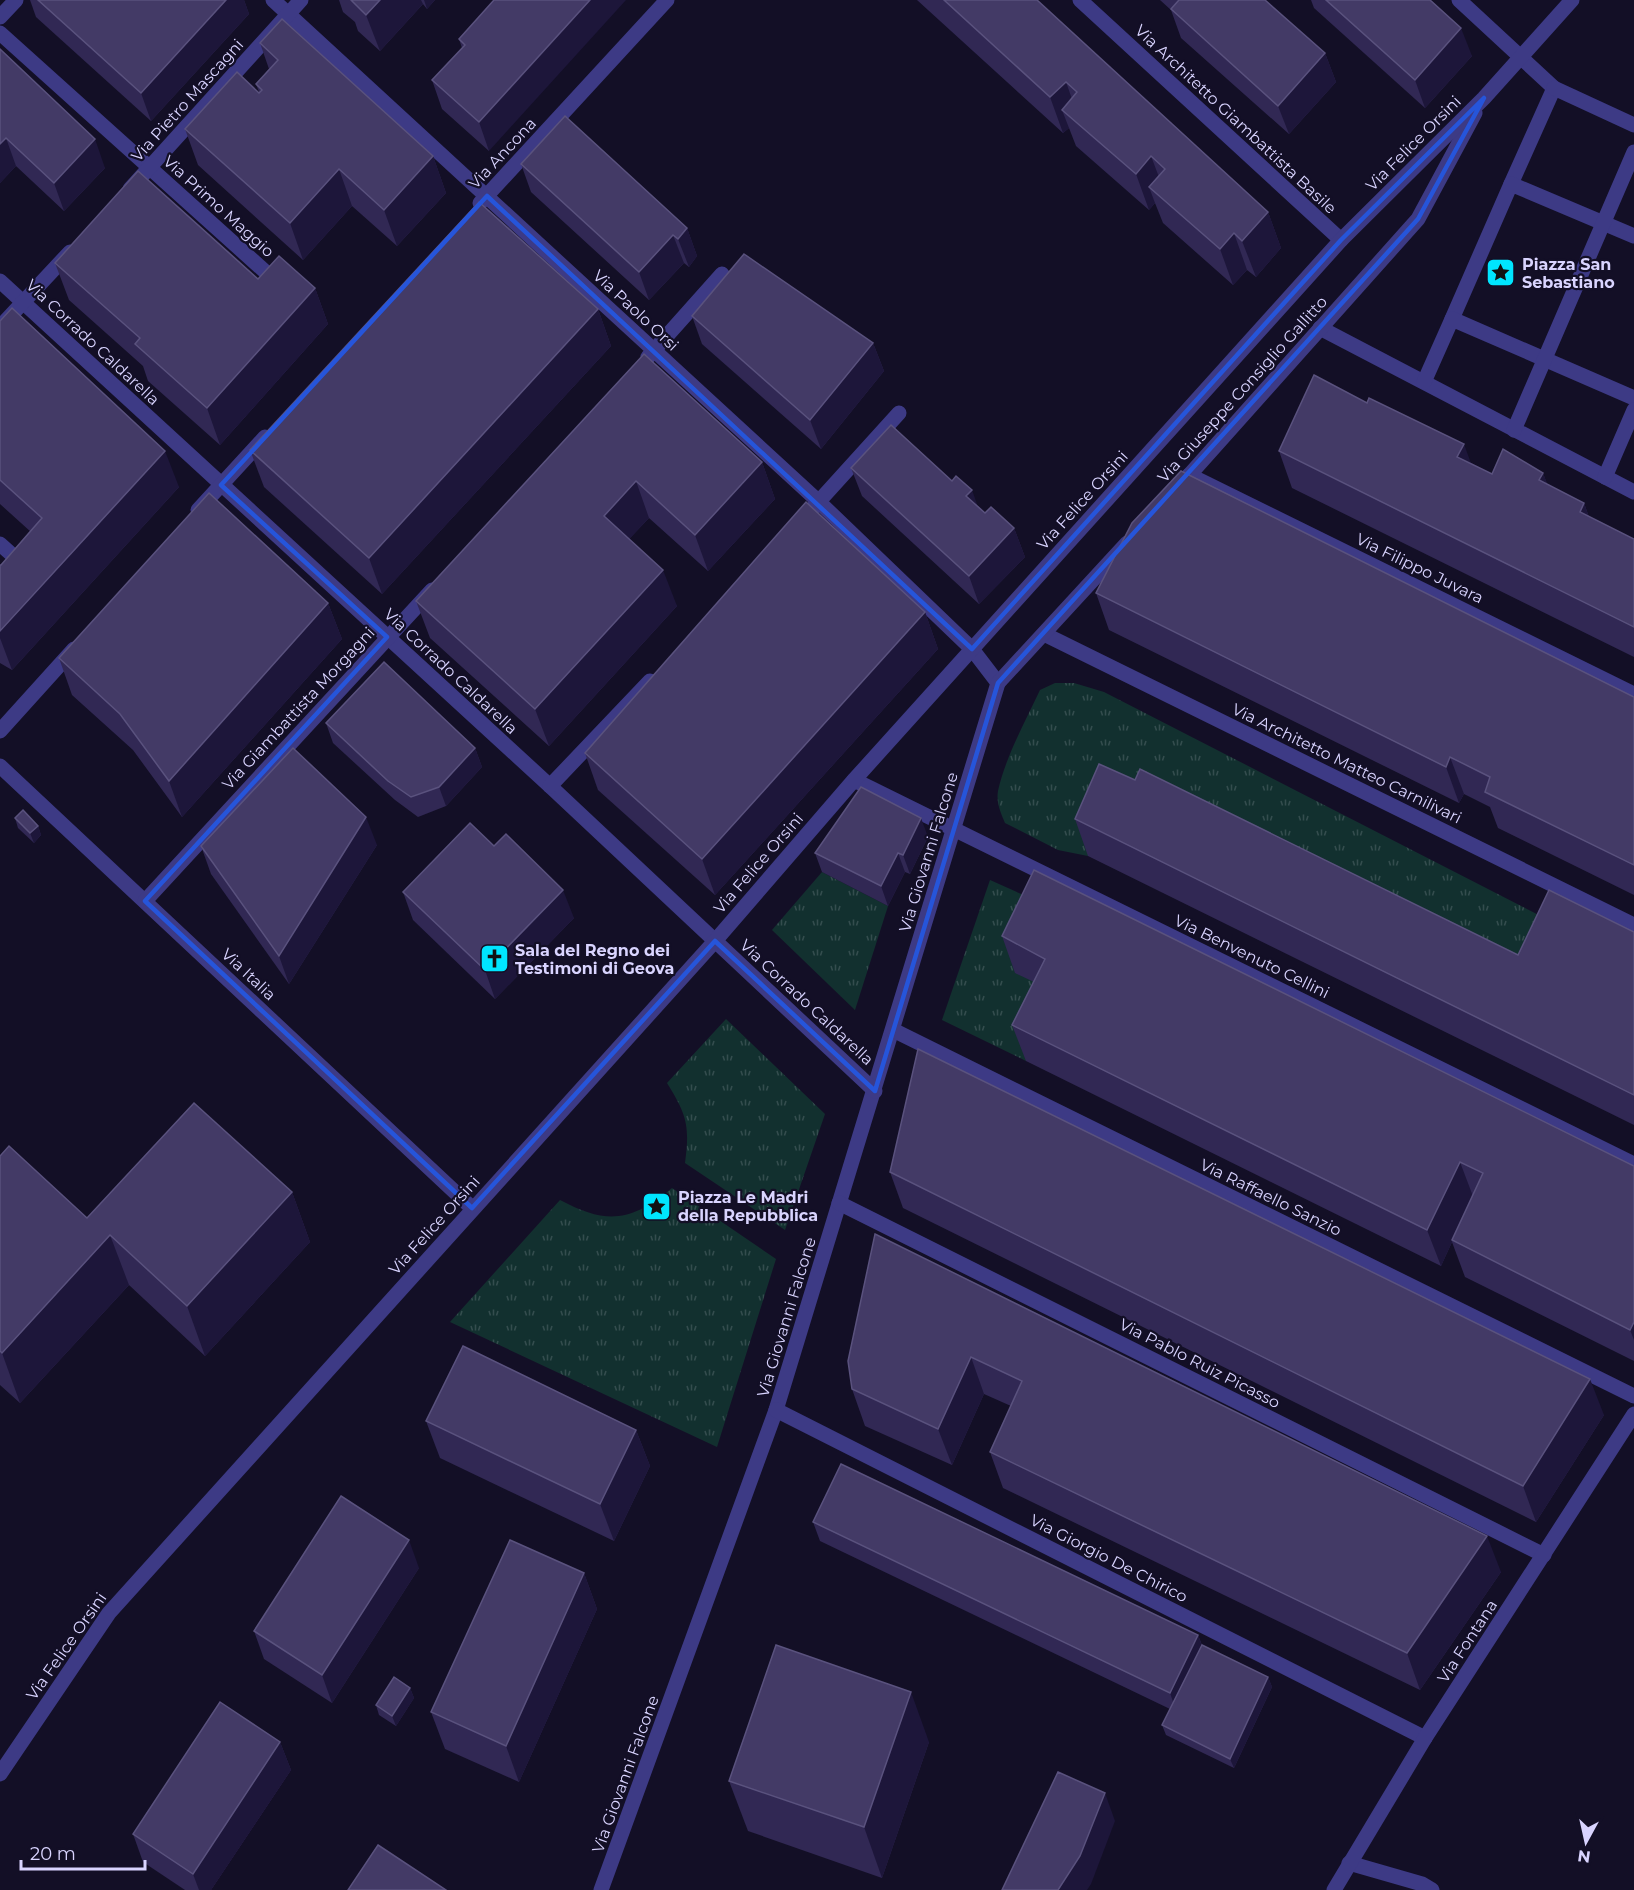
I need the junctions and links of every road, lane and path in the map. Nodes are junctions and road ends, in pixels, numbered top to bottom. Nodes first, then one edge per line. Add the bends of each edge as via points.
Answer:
1 (15, 0) edge
2 (273, 0) edge
3 (301, 0) edge
4 (667, 0) edge
5 (1080, 0) edge
6 (1459, 0) edge
7 (1572, 0) edge
8 (288, 14) junction
9 (0, 17) edge
10 (0, 33) edge
11 (1519, 55) junction
12 (1554, 88) junction
13 (1484, 98) junction
14 (1634, 125) edge
15 (1634, 152) edge
16 (150, 168) junction
17 (1511, 184) junction
18 (487, 196) junction
19 (118, 201) edge
20 (471, 214) edge
21 (1603, 223) junction
22 (1634, 236) edge
23 (1341, 240) junction
24 (79, 243) edge
25 (722, 274) dead end
26 (0, 280) edge
27 (280, 285) edge
28 (23, 302) junction
29 (1452, 320) junction
30 (0, 327) edge
31 (1320, 328) junction
32 (653, 351) junction
33 (1544, 360) junction
34 (637, 369) edge
35 (1424, 382) junction
36 (1634, 398) edge
37 (1634, 410) edge
38 (899, 413) dead end
39 (277, 423) edge
40 (1514, 430) junction
41 (1189, 475) junction
42 (1605, 477) junction
43 (221, 485) junction
44 (1634, 492) edge
45 (1165, 501) edge
46 (819, 502) junction
47 (802, 519) edge
48 (189, 520) edge
49 (1141, 528) edge
50 (0, 544) edge
51 (19, 561) edge
52 (444, 577) edge
53 (87, 634) edge
54 (1044, 634) junction
55 (387, 638) junction
56 (972, 649) junction
57 (664, 666) edge
58 (998, 683) junction
59 (1634, 694) edge
60 (0, 732) edge
61 (0, 766) edge
62 (854, 780) junction
63 (550, 786) junction
64 (954, 830) junction
65 (145, 901) junction
66 (1634, 925) edge
67 (715, 941) junction
68 (893, 1030) junction
69 (875, 1091) junction
70 (1634, 1164) edge
71 (839, 1203) junction
72 (472, 1208) junction
73 (1634, 1395) edge
74 (776, 1410) junction
75 (1634, 1414) edge
76 (1544, 1555) junction
77 (1425, 1738) junction
78 (0, 1774) edge
79 (1349, 1863) junction
80 (601, 1890) edge
81 (1334, 1890) edge
82 (1432, 1890) edge

1 - 9 street
2 - 8 street, Via Paolo Orsi
3 - 8 street, Via Pietro Mascagni
4 - 18 street, Via Ancona
5 - 23 street, Via Architetto Giambattista Basile
6 - 11 street
7 - 11 street, Via Felice Orsini
8 - 16 street, Via Pietro Mascagni
8 - 18 street, Via Paolo Orsi
10 - 16 street, Via Primo Maggio
11 - 12 street
11 - 13 street, Via Felice Orsini
12 - 14 street
12 - 17 street
13 - 23 street, Via Felice Orsini
13 - 31 street, Via Giuseppe Consiglio Gallitto via 1418,219
15 - 21 street
16 - 19 street, Via Pietro Mascagni
16 - 27 street, Via Primo Maggio
17 - 21 street
17 - 29 street
18 - 20 street, Via Ancona
18 - 32 street, Via Paolo Orsi
21 - 22 street
21 - 33 street
23 - 56 street, Via Felice Orsini
24 - 28 street
25 - 32 street
26 - 28 street, Via Corrado Caldarella
28 - 30 street
28 - 43 street, Via Corrado Caldarella
29 - 33 street
29 - 35 street
31 - 35 street
31 - 41 street, Via Giuseppe Consiglio Gallitto
32 - 34 street
32 - 46 street, Via Paolo Orsi
33 - 36 street
33 - 40 street
35 - 40 street
37 - 42 street
38 - 46 street
39 - 43 street
40 - 42 street
41 - 45 street, Via Giuseppe Consiglio Gallitto
41 - 59 street, Via Filippo Juvara
42 - 44 street
43 - 48 street
43 - 55 street, Via Corrado Caldarella
46 - 47 street
46 - 56 street, Via Paolo Orsi
49 - 54 street
50 - 51 street
52 - 55 street, Via Giambattista Morgagni
53 - 60 street
54 - 58 street
54 - 66 street, Via Architetto Matteo Carnilivari
55 - 63 street, Via Corrado Caldarella
55 - 65 street, Via Giambattista Morgagni
56 - 58 street
56 - 62 street, Via Felice Orsini
57 - 63 street
58 - 64 street, Via Giovanni Falcone
61 - 65 street, Via Italia
62 - 64 street, Via Benvenuto Cellini
62 - 67 street, Via Felice Orsini
63 - 67 street, Via Corrado Caldarella
64 - 68 street, Via Giovanni Falcone
64 - 70 street, Via Benvenuto Cellini
65 - 72 street, Via Italia
67 - 69 street, Via Corrado Caldarella
67 - 72 street, Via Felice Orsini
68 - 69 street, Via Giovanni Falcone
68 - 73 street, Via Raffaello Sanzio
69 - 71 street, Via Giovanni Falcone
71 - 74 street, Via Giovanni Falcone
71 - 76 street, Via Pablo Ruiz Picasso
72 - 78 street, Via Felice Orsini via 109,1612
74 - 77 street, Via Giorgio De Chirico
74 - 80 street, Via Giovanni Falcone
75 - 76 street, Via Fontana
76 - 77 street, Via Fontana
77 - 79 street, Via Fontana
79 - 81 street, Via Fontana
79 - 82 street

